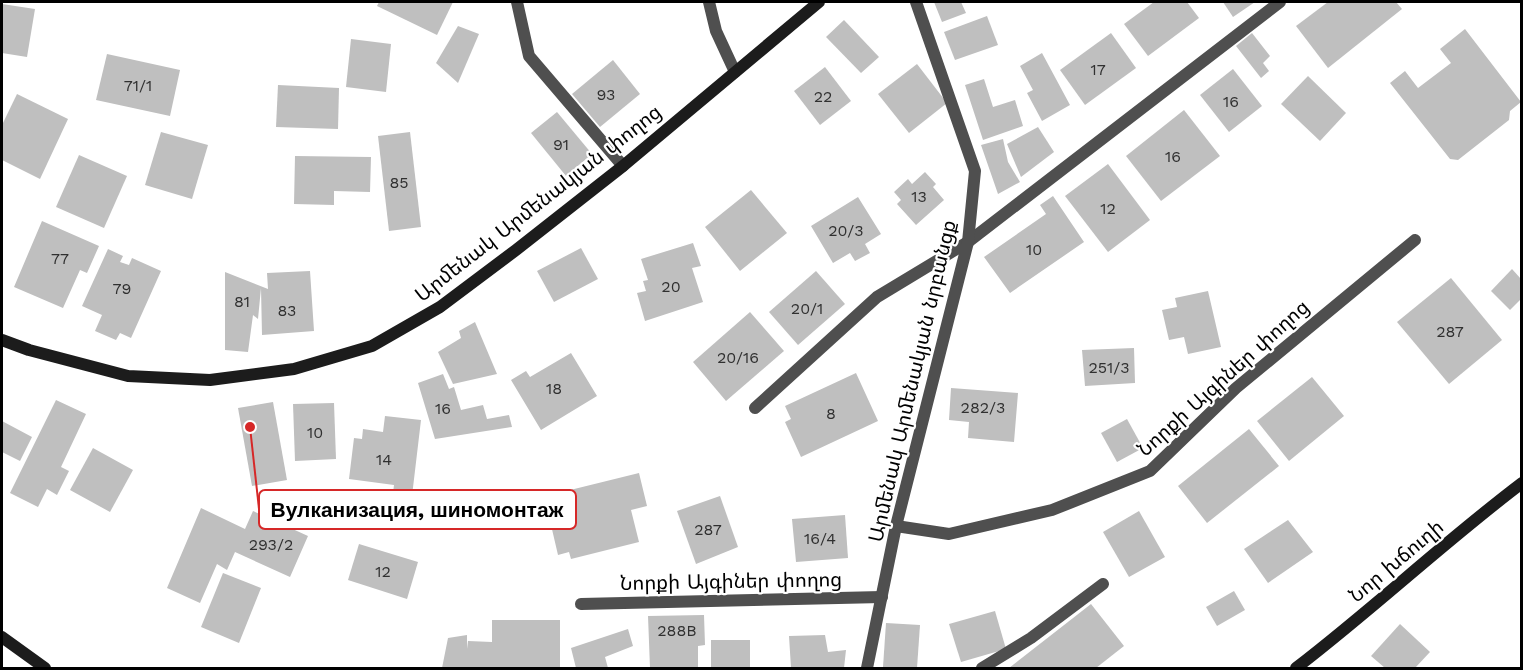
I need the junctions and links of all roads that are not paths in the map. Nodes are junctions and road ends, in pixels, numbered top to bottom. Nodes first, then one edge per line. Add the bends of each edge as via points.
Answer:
1 (517, 2) edge
2 (709, 2) edge
3 (819, 2) edge
4 (916, 2) edge
5 (1280, 2) edge
6 (735, 72) junction
7 (624, 166) junction
8 (1415, 240) dead end
9 (968, 242) junction
10 (2, 340) edge
11 (754, 408) dead end
12 (1521, 483) edge
13 (896, 526) junction
14 (1103, 584) dead end
15 (882, 597) junction
16 (582, 604) dead end
17 (2, 637) edge
18 (45, 669) edge
19 (867, 669) edge
20 (982, 669) edge
21 (1296, 669) edge

1 - 7 street via 529,56
2 - 6 street via 716,31
3 - 6 main road, Արմենակ Արմենակյան փողոց
4 - 9 street, Արմենակ Արմենակյան նրբանցք via 975,171
5 - 9 street
6 - 7 main road, Արմենակ Արմենակյան փողոց
7 - 10 main road, Արմենակ Արմենակյան փողոց via 440,307 372,346 294,369 210,380 128,376
8 - 13 street, Նորքի Այգիներ փողոց via 1236,388 1150,471 1052,510 949,534
9 - 11 street via 877,297
9 - 13 street, Արմենակ Արմենակյան նրբանցք
12 - 21 main road, Նոր խճուղի
13 - 15 street, Արմենակ Արմենակյան նրբանցք
14 - 20 street
15 - 16 street, Նորքի Այգիներ փողոց
15 - 19 street, Արմենակ Արմենակյան նրբանցք
17 - 18 main road

